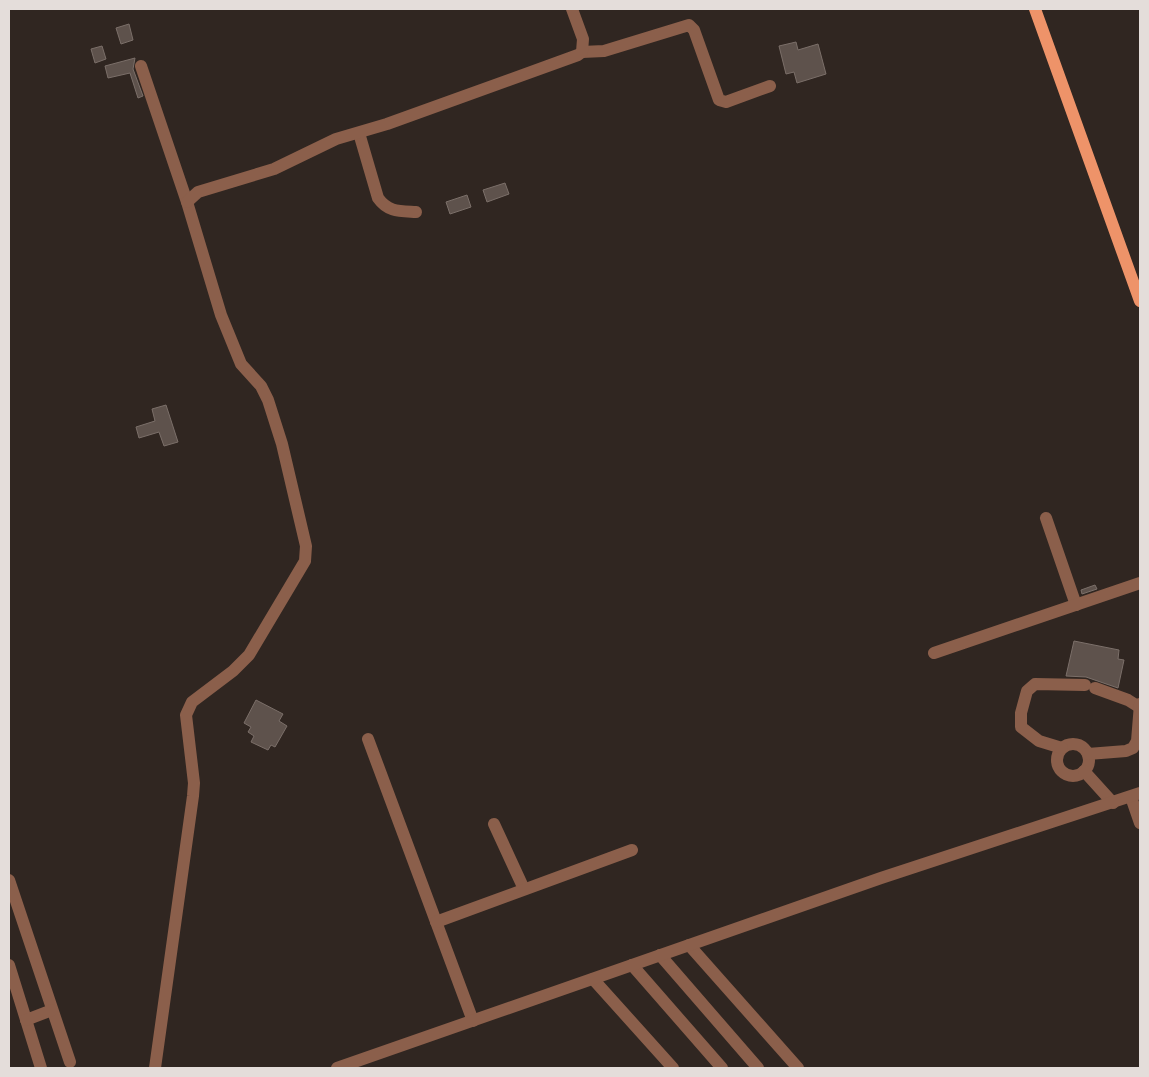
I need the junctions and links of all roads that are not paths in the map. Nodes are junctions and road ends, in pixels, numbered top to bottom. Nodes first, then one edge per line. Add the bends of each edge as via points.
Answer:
1 (572, 9) edge
2 (1035, 9) edge
3 (582, 52) junction
4 (141, 66) dead end
5 (770, 86) dead end
6 (360, 133) junction
7 (187, 202) junction
8 (416, 212) dead end
9 (1140, 301) edge
10 (1046, 518) dead end
11 (1140, 583) edge
12 (1076, 605) junction
13 (934, 653) dead end
14 (1139, 706) edge
15 (368, 738) dead end
16 (1062, 748) junction
17 (1088, 754) junction
18 (1084, 771) junction
19 (1136, 795) edge
20 (1114, 803) junction
21 (1140, 823) edge
22 (494, 824) dead end
23 (632, 850) dead end
24 (9, 880) edge
25 (524, 888) junction
26 (436, 922) junction
27 (689, 945) junction
28 (660, 955) junction
29 (9, 965) edge
30 (632, 965) junction
31 (593, 979) junction
32 (52, 1010) junction
33 (26, 1020) junction
34 (473, 1021) junction
35 (70, 1062) dead end
36 (41, 1068) edge
37 (155, 1068) edge
38 (337, 1068) edge
39 (673, 1068) edge
40 (722, 1068) edge
41 (758, 1068) edge
42 (798, 1068) edge

1 - 3 street via 583,39
2 - 9 main road
3 - 5 street via 604,51 689,25 694,30 719,100 726,102
3 - 6 street
4 - 7 street
6 - 7 street via 336,140 274,169 198,192
6 - 8 street via 372,182 381,203 392,210
7 - 37 street via 220,315 236,353 268,400 306,546 305,561 249,655 234,671 196,698 186,715 193,796
10 - 12 street
11 - 12 street
12 - 13 street
14 - 16 street via 1090,686 1035,684 1027,691 1021,727 1038,741
14 - 17 street via 1137,741 1133,748
15 - 26 street
16 - 17 street via 1074,744
16 - 18 street via 1057,759 1062,770 1072,776
17 - 18 street
18 - 20 street
19 - 20 street
19 - 21 street
20 - 27 street via 881,878
22 - 25 street
23 - 25 street
24 - 32 street
25 - 26 street
26 - 34 street
27 - 28 street
27 - 42 street
28 - 30 street
28 - 41 street
29 - 33 street
30 - 31 street
30 - 40 street
31 - 34 street
31 - 39 street
32 - 33 street
32 - 35 street
33 - 36 street
34 - 38 street

